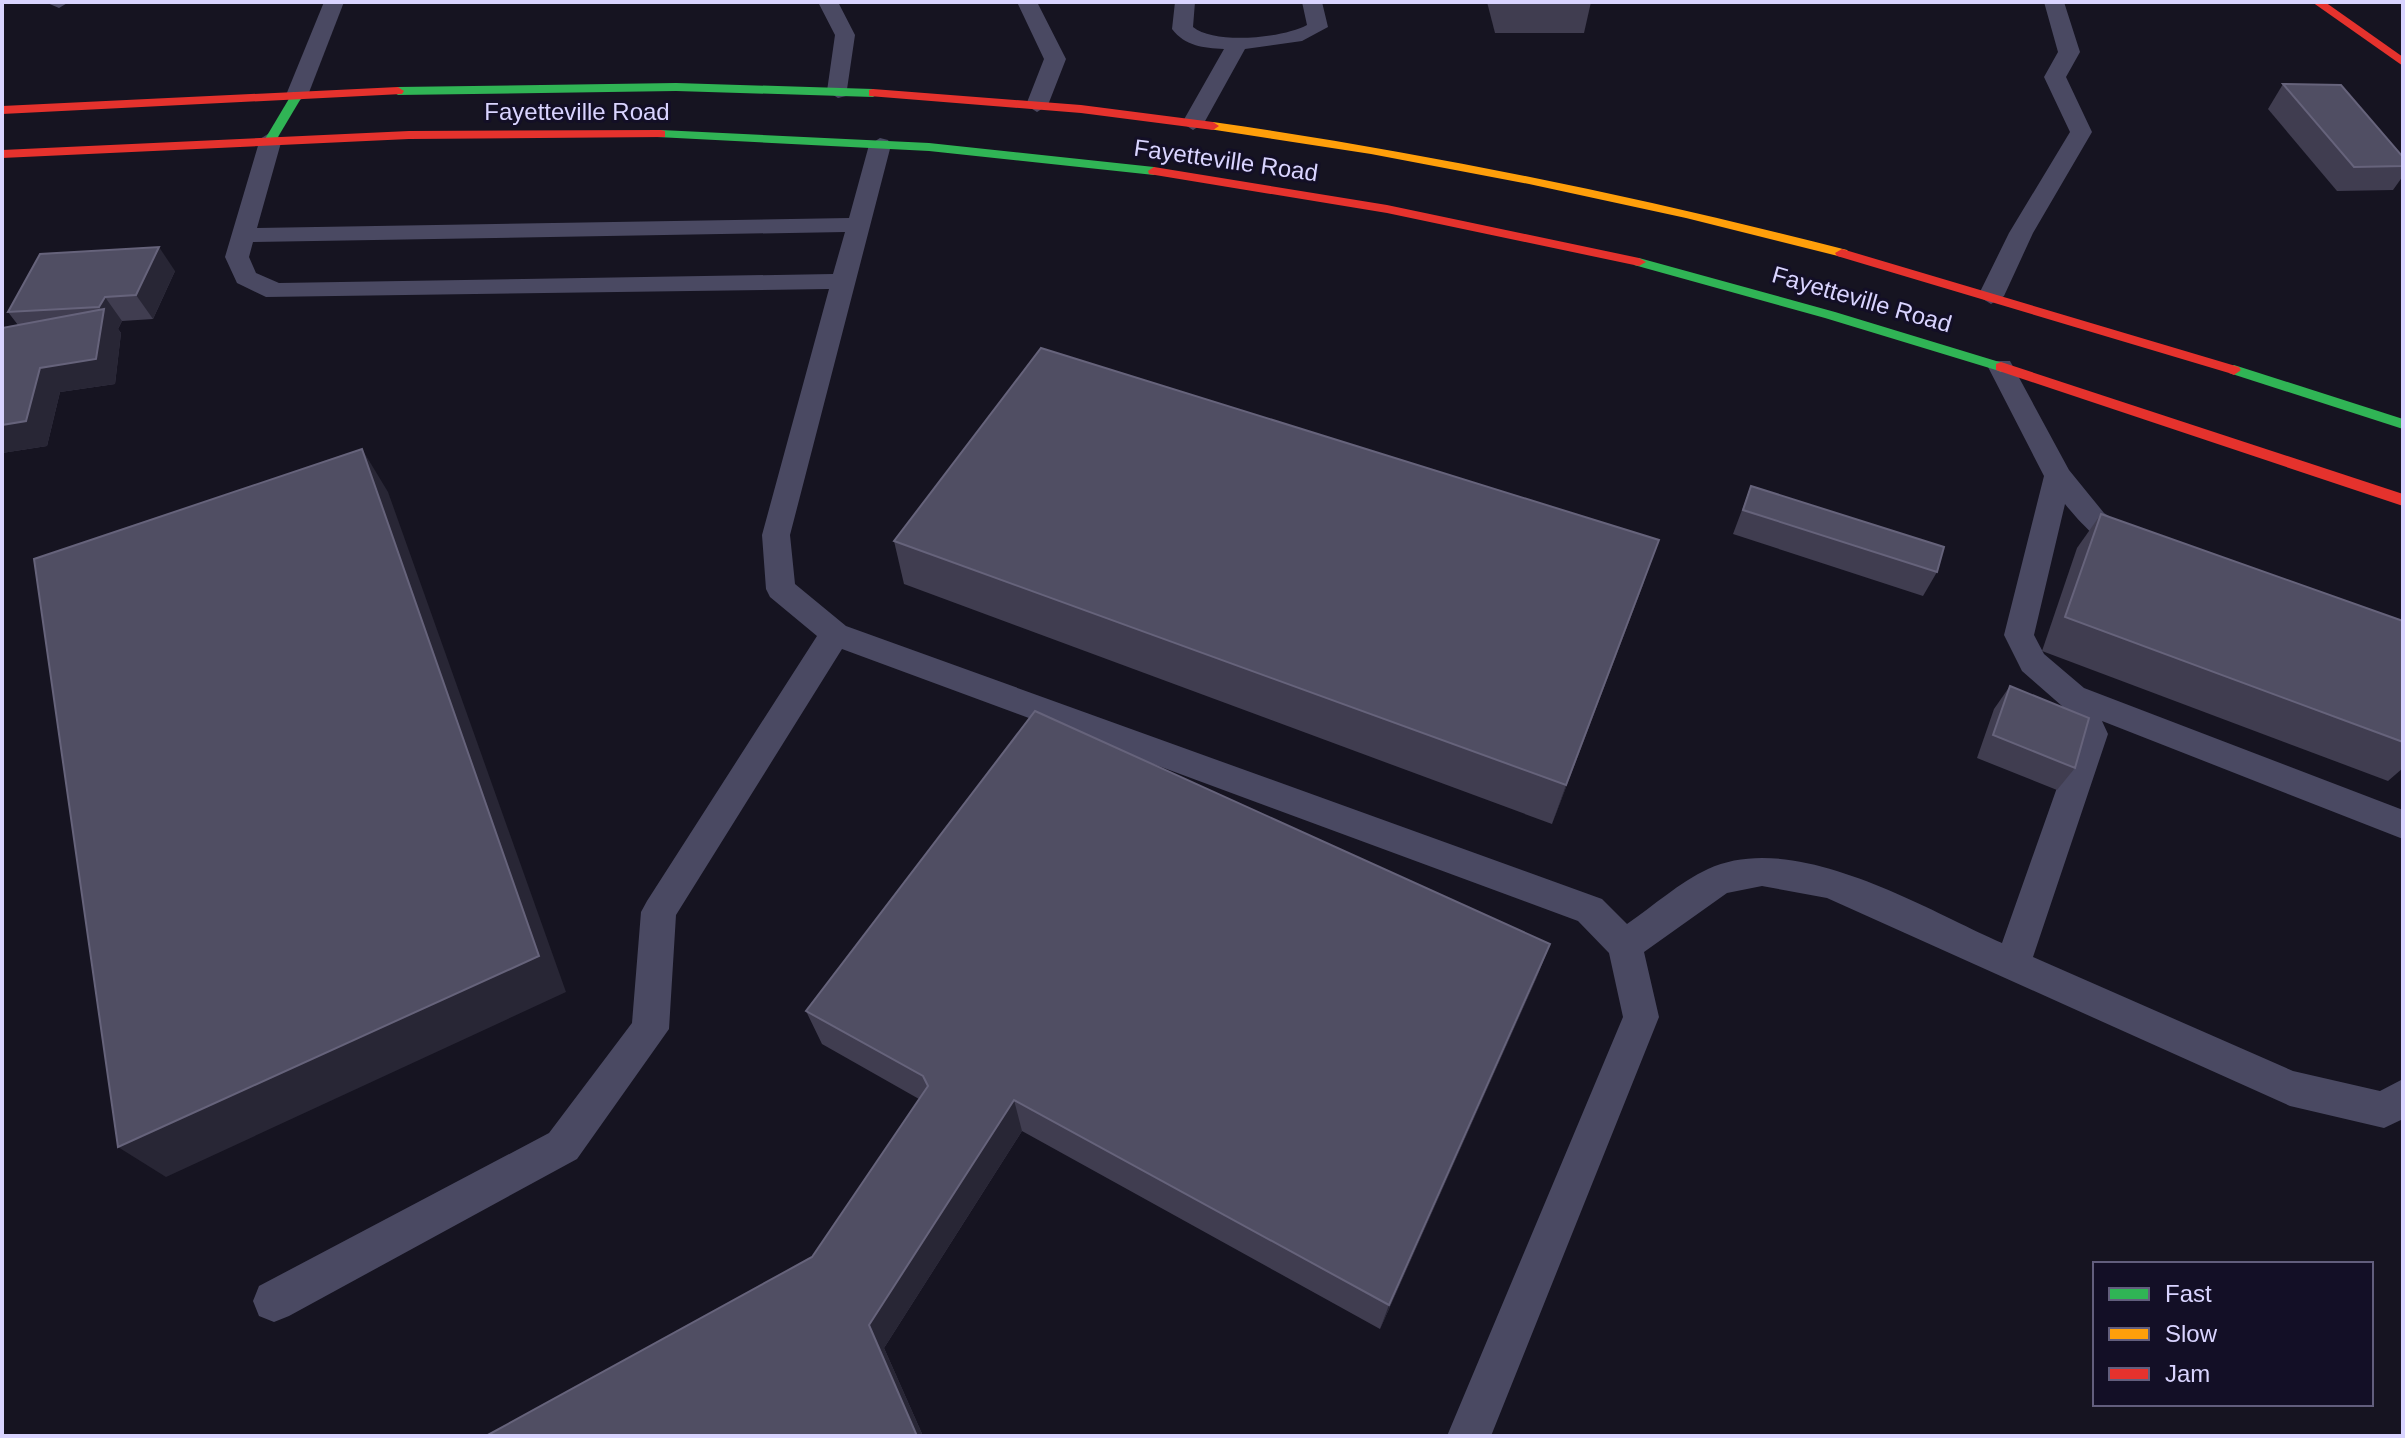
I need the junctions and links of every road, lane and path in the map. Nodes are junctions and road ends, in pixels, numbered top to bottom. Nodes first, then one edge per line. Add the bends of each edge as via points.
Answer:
1 (334, 2) edge
2 (828, 2) edge
3 (1027, 2) edge
4 (1185, 2) edge
5 (1312, 2) edge
6 (2054, 2) edge
7 (2318, 2) edge
8 (1238, 43) junction
9 (2403, 62) edge
10 (838, 91) junction
11 (297, 95) junction
12 (1037, 105) junction
13 (2, 110) edge
14 (1193, 123) junction
15 (271, 139) junction
16 (880, 145) junction
17 (2, 154) edge
18 (859, 225) junction
19 (243, 235) junction
20 (845, 281) junction
21 (1991, 296) junction
22 (2001, 367) junction
23 (2403, 424) edge
24 (2058, 476) junction
25 (2403, 500) edge
26 (2163, 556) edge
27 (835, 634) junction
28 (2073, 697) junction
29 (2403, 825) edge
30 (1625, 946) junction
31 (2012, 965) junction
32 (2403, 1097) edge
33 (274, 1301) dead end
34 (1469, 1436) edge

1 - 11 lane
2 - 10 lane via 845,35
3 - 12 lane via 1055,59
4 - 8 lane via 1182,29 1196,40
5 - 8 lane via 1318,27 1308,36
6 - 21 lane via 2069,52 2055,77 2081,132 2021,233
7 - 9 main road
8 - 14 lane
10 - 11 main road, Fayetteville Road via 604,86
10 - 12 main road, Fayetteville Road
11 - 13 main road, Fayetteville Road
11 - 15 main road
12 - 14 main road, Fayetteville Road
14 - 21 main road, Fayetteville Road via 1519,176 1690,215
15 - 16 main road, Fayetteville Road via 654,134
15 - 17 main road, Fayetteville Road
15 - 19 lane
16 - 18 lane
16 - 22 main road, Fayetteville Road via 1187,177 1381,208 1740,288
18 - 19 lane
18 - 20 lane
19 - 20 lane via 237,257 246,278 275,291
20 - 27 lane via 776,535 781,589
21 - 23 main road, Fayetteville Road
22 - 24 lane
22 - 25 main road, Fayetteville Road
24 - 26 lane via 2094,520 2133,546
24 - 28 lane via 2019,635 2033,662
27 - 30 lane via 1590,910
27 - 33 lane via 659,912 650,1029 563,1146
28 - 29 lane
28 - 31 lane via 2092,734
30 - 31 lane via 1718,880 1762,871 1831,884
30 - 34 lane via 1641,1017
31 - 32 lane via 2290,1088 2384,1110

